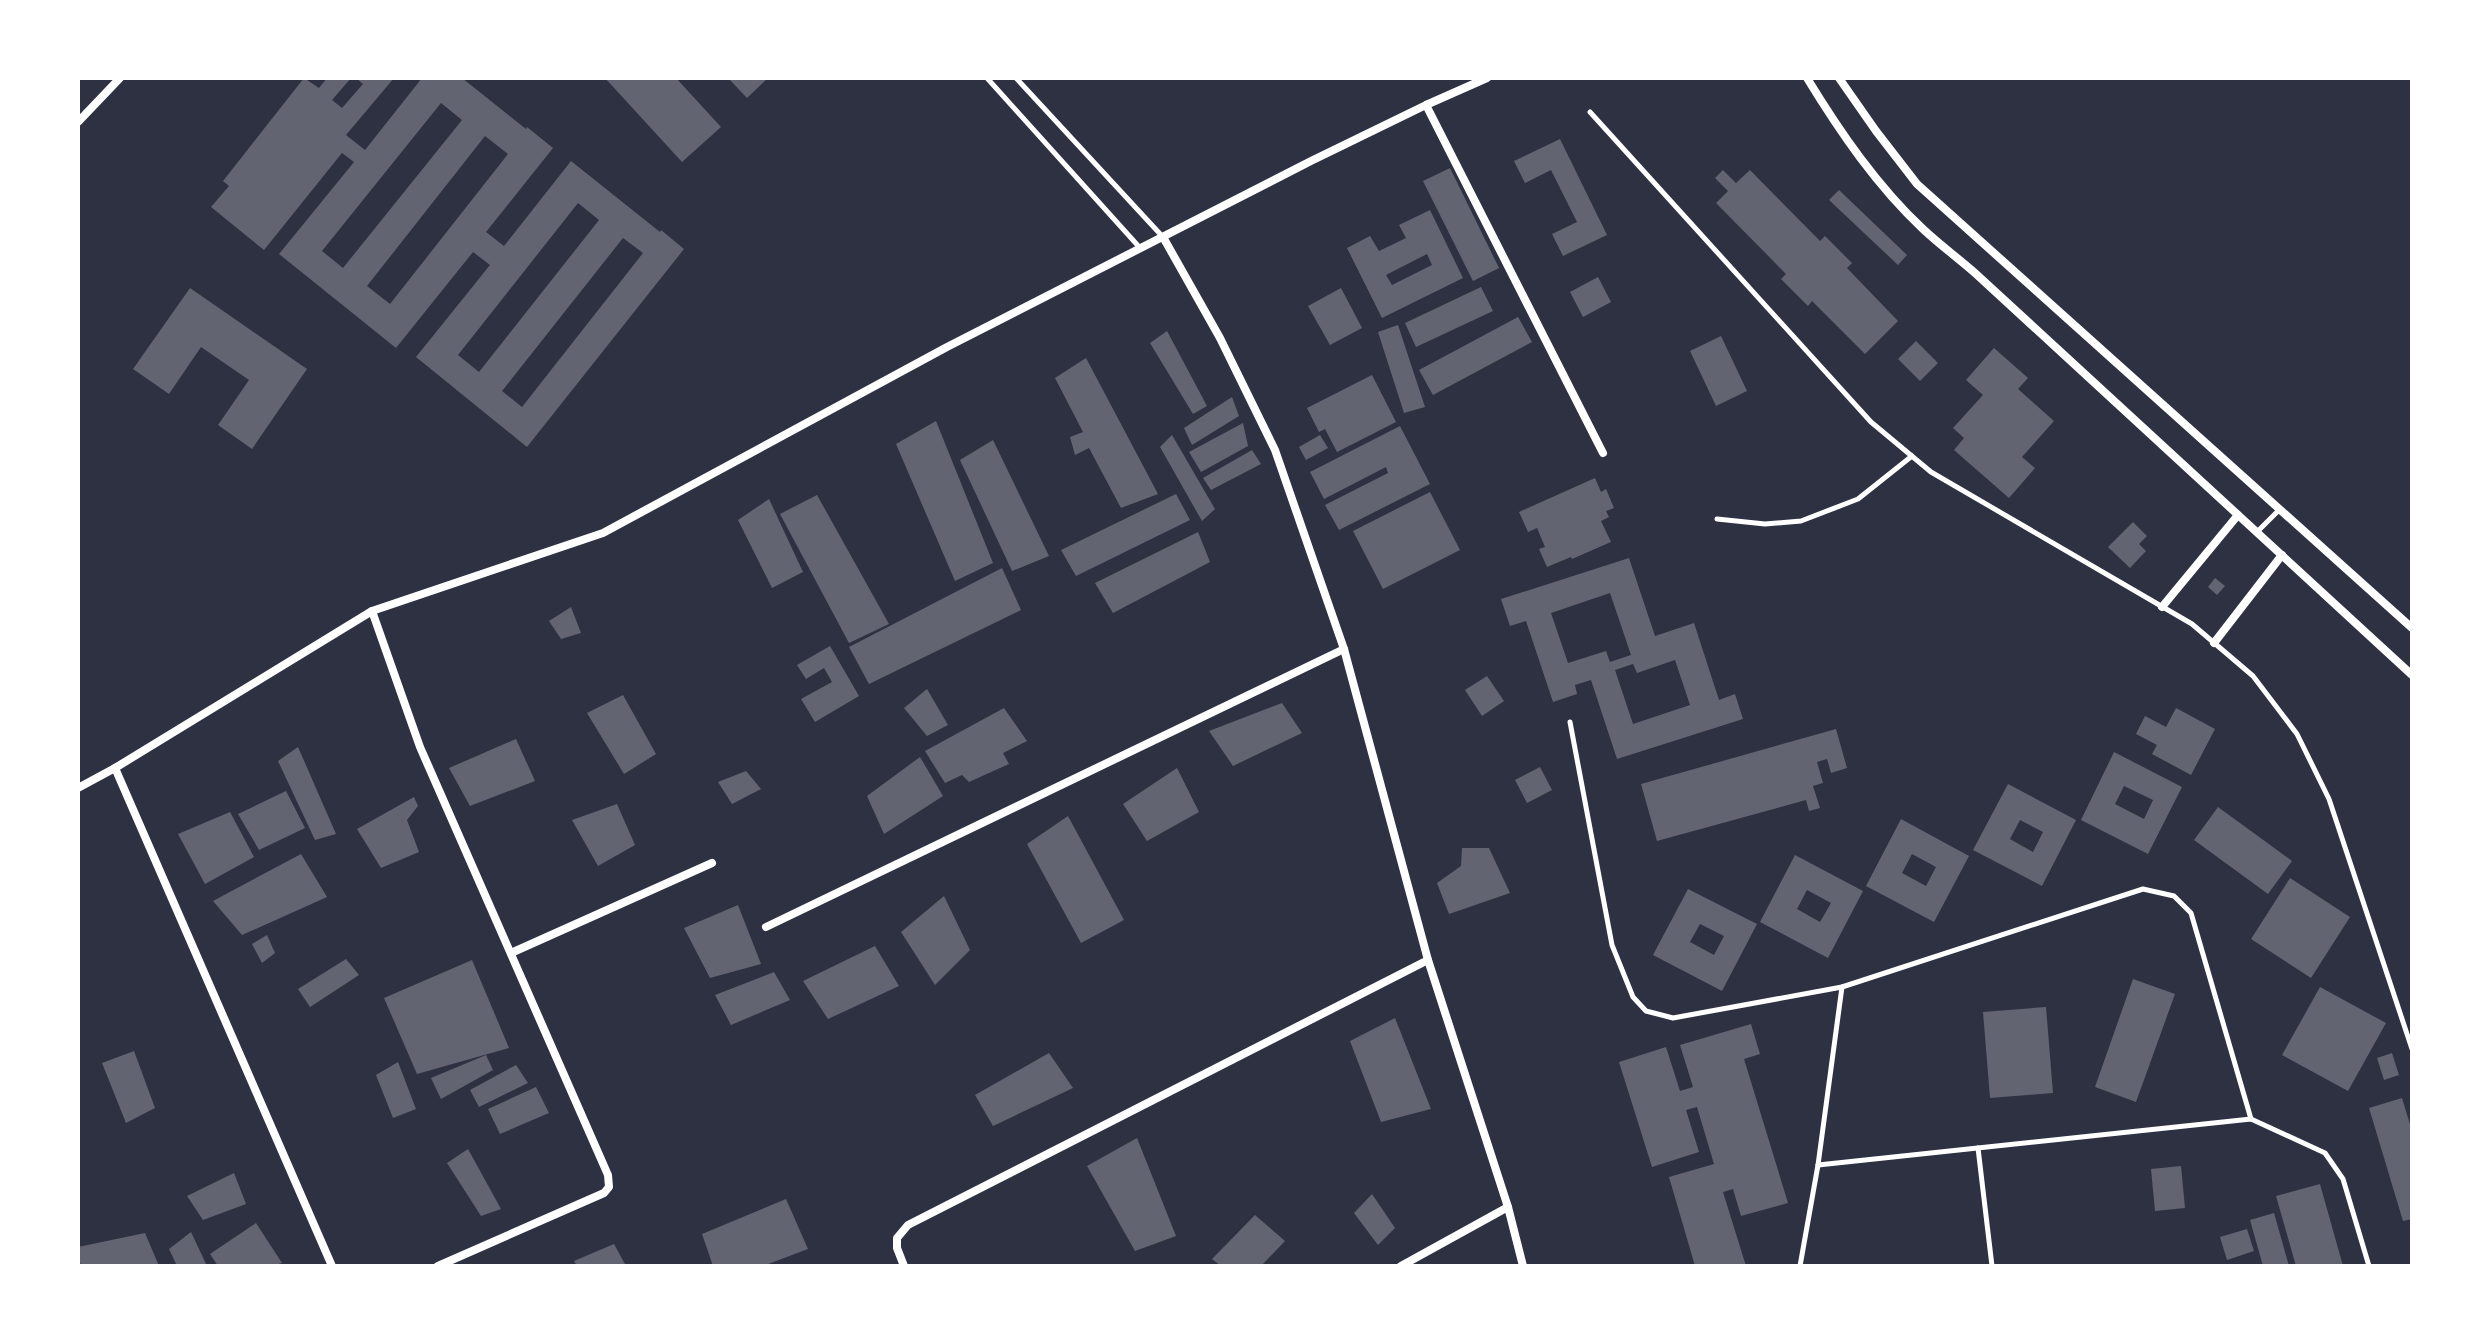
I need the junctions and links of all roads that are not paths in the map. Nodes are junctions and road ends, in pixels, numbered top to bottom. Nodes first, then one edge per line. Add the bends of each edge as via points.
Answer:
1 (120, 78) edge
2 (987, 78) edge
3 (1016, 78) edge
4 (1487, 78) edge
5 (1807, 78) edge
6 (1839, 78) edge
7 (1426, 105) junction
8 (1590, 112) dead end
9 (78, 122) edge
10 (1163, 237) junction
11 (1141, 249) junction
12 (1603, 453) dead end
13 (1912, 456) junction
14 (2279, 510) junction
15 (2238, 515) junction
16 (1717, 519) dead end
17 (2257, 532) junction
18 (2282, 555) junction
19 (2162, 607) junction
20 (372, 611) junction
21 (2412, 628) edge
22 (2214, 643) junction
23 (1344, 649) junction
24 (2412, 675) edge
25 (1570, 722) dead end
26 (115, 768) junction
27 (78, 788) edge
28 (712, 863) dead end
29 (766, 927) dead end
30 (511, 953) junction
31 (1428, 960) junction
32 (1842, 987) junction
33 (2412, 1049) edge
34 (2251, 1119) junction
35 (1978, 1148) junction
36 (1818, 1165) junction
37 (1508, 1207) junction
38 (332, 1266) edge
39 (438, 1266) edge
40 (904, 1266) edge
41 (1401, 1266) edge
42 (1523, 1266) edge
43 (1800, 1266) edge
44 (1992, 1266) edge
45 (2369, 1266) edge

1 - 9 street
2 - 11 lane
3 - 10 lane
4 - 7 street
5 - 15 street via 1873,175 1922,229
6 - 14 street via 1917,184
7 - 10 street
7 - 12 street
8 - 13 lane via 1871,422
10 - 11 street
10 - 23 street via 1275,450
11 - 20 street via 603,533
13 - 16 lane via 1858,499 1801,521
13 - 19 lane
14 - 17 lane
14 - 21 street
15 - 17 street
15 - 19 street
17 - 18 street
18 - 22 street
18 - 24 street
19 - 22 lane
20 - 26 street
20 - 30 street via 420,747
22 - 33 lane via 2253,676 2297,734 2329,799
23 - 29 street
23 - 31 street
25 - 32 lane via 1612,945 1633,997 1646,1011 1673,1018
26 - 27 street
26 - 38 street
28 - 30 street
30 - 39 street via 609,1187
31 - 37 street
31 - 40 street via 908,1225 897,1238
32 - 34 lane via 2143,889 2174,896 2191,913
32 - 36 lane
34 - 35 lane
34 - 45 lane via 2325,1153 2343,1179
35 - 36 lane
35 - 44 lane
36 - 43 lane
37 - 41 street
37 - 42 street

